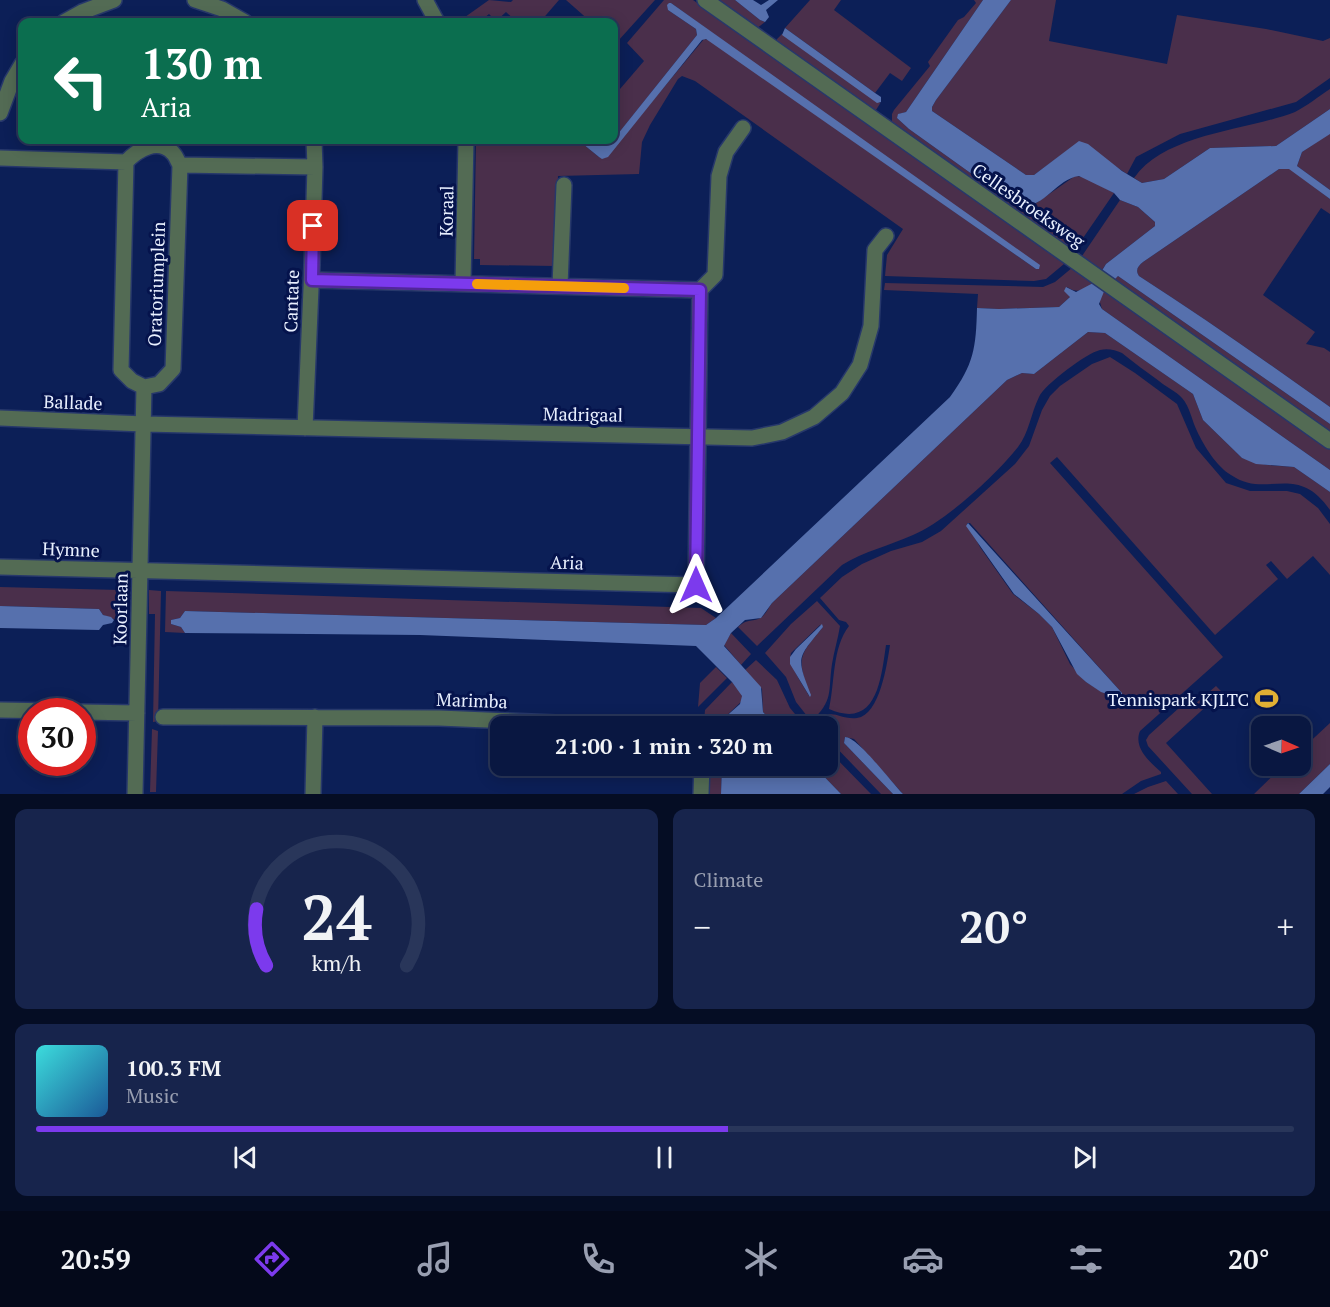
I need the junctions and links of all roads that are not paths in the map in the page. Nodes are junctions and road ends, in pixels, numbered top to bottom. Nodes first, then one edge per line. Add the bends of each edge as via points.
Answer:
1 (114, 0) edge
2 (195, 0) edge
3 (425, 0) edge
4 (705, 0) edge
5 (71, 18) edge
6 (238, 18) edge
7 (435, 18) edge
8 (18, 71) edge
9 (0, 113) edge
10 (743, 128) dead end
11 (314, 144) edge
12 (466, 144) edge
13 (0, 158) edge
14 (126, 162) junction
15 (180, 165) junction
16 (315, 167) junction
17 (564, 184) dead end
18 (886, 236) dead end
19 (312, 280) junction
20 (463, 284) junction
21 (560, 286) junction
22 (700, 290) junction
23 (144, 387) junction
24 (0, 418) edge
25 (144, 424) junction
26 (305, 428) junction
27 (698, 436) junction
28 (1330, 441) edge
29 (0, 567) edge
30 (140, 571) junction
31 (0, 710) edge
32 (18, 710) edge
33 (96, 712) edge
34 (137, 713) junction
35 (163, 717) dead end
36 (315, 717) junction
37 (490, 720) edge
38 (702, 776) edge
39 (135, 794) edge
40 (313, 794) edge
41 (701, 794) edge

1 - 5 street
2 - 6 street
3 - 7 street
4 - 28 street, Cellesbroeksweg
8 - 9 street
10 - 22 street via 726,152 719,176 715,275
11 - 16 street, Cantate
12 - 20 street, Koraal
13 - 14 street
14 - 15 street via 143,148 153,146 172,152
14 - 23 street, Oratoriumplein via 121,370
15 - 16 street
15 - 23 street, Oratoriumplein via 173,369 159,384
16 - 19 street, Cantate
17 - 21 street
18 - 27 street, Madrigaal via 875,250 871,326 860,365 842,393 814,417 782,432 752,438
19 - 20 street
19 - 26 street, Cantate
20 - 21 street
21 - 22 street
22 - 27 street, Aria
23 - 25 street
24 - 25 street, Ballade
25 - 26 street, Madrigaal
25 - 30 street, Koorlaan
26 - 27 street, Madrigaal
27 - 30 street, Aria via 696,585
29 - 30 street, Hymne
30 - 34 street, Koorlaan
31 - 32 street
33 - 34 street
34 - 39 street, Koorlaan
35 - 36 street, Marimba
36 - 37 street, Marimba
36 - 40 street
38 - 41 street

